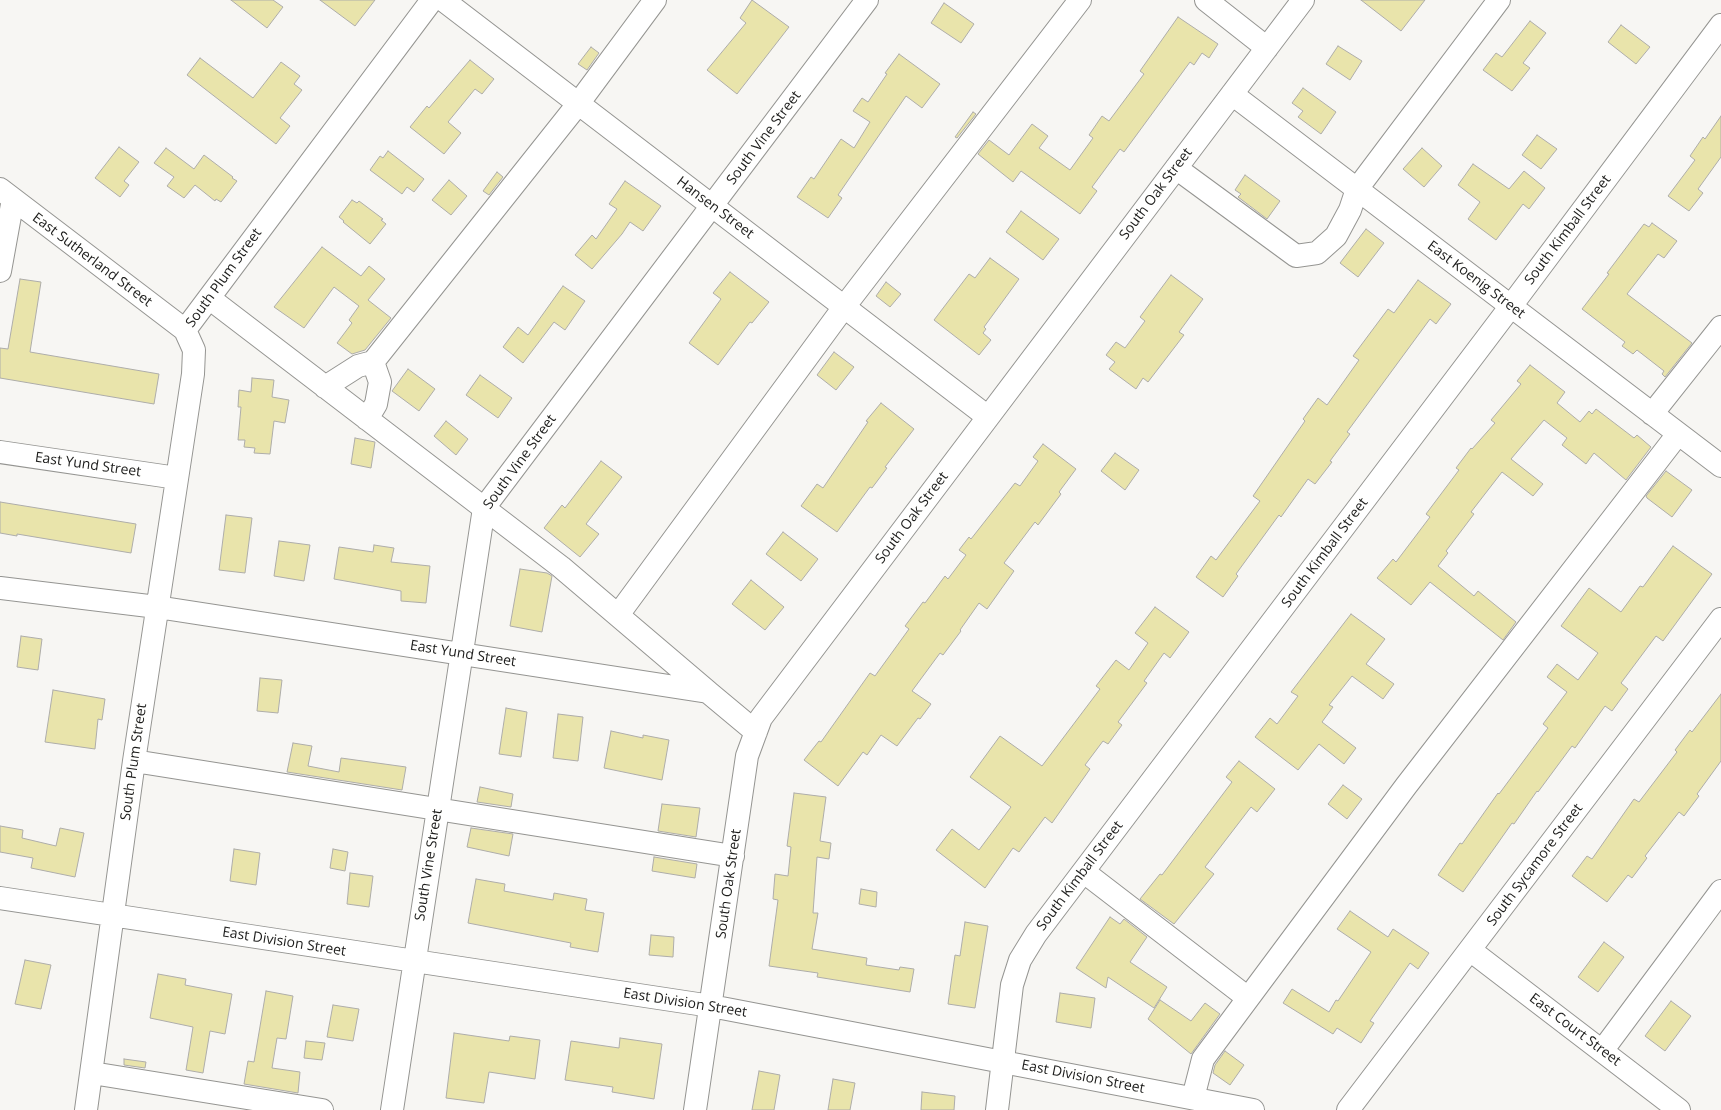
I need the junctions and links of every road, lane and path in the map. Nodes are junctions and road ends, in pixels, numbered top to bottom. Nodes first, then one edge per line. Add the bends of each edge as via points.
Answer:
1 (432, 0) edge
2 (443, 0) edge
3 (655, 0) edge
4 (867, 0) edge
5 (1080, 0) edge
6 (1206, 0) edge
7 (1303, 0) edge
8 (1499, 0) edge
9 (1718, 36) edge
10 (1267, 48) junction
11 (1232, 94) junction
12 (578, 104) junction
13 (1176, 168) junction
14 (1357, 189) junction
15 (7, 194) edge
16 (713, 206) junction
17 (0, 271) edge
18 (209, 298) junction
19 (1511, 306) junction
20 (844, 307) junction
21 (1721, 327) edge
22 (185, 330) junction
23 (373, 362) junction
24 (325, 387) junction
25 (1652, 414) junction
26 (988, 417) junction
27 (367, 418) junction
28 (1678, 434) junction
29 (0, 452) edge
30 (1721, 466) edge
31 (177, 478) junction
32 (484, 508) junction
33 (0, 588) edge
34 (157, 607) junction
35 (618, 616) junction
36 (1721, 619) edge
37 (462, 654) junction
38 (708, 692) junction
39 (756, 732) junction
40 (134, 761) junction
41 (438, 809) junction
42 (733, 856) junction
43 (1084, 872) junction
44 (1721, 891) edge
45 (0, 898) edge
46 (113, 916) junction
47 (1470, 950) junction
48 (415, 961) junction
49 (1248, 998) junction
50 (711, 1006) junction
51 (1602, 1051) junction
52 (1004, 1061) junction
53 (92, 1073) junction
54 (1194, 1098) junction
55 (86, 1110) edge
56 (322, 1110) edge
57 (392, 1110) edge
58 (695, 1110) edge
59 (997, 1110) edge
60 (1253, 1110) edge
61 (1348, 1110) edge
62 (1679, 1110) edge

1 - 18 street, South Plum Street
2 - 12 street, Hansen Street
3 - 12 street
4 - 16 street, South Vine Street
5 - 20 street
6 - 10 street
7 - 10 street, South Oak Street
8 - 14 street
9 - 19 street, South Kimball Street
10 - 11 street, South Oak Street
11 - 13 street, South Oak Street
11 - 14 street, East Koenig Street
12 - 16 street, Hansen Street
12 - 23 street
13 - 14 street via 1296,256 1317,253 1336,236
13 - 26 street, South Oak Street
14 - 19 street, East Koenig Street
15 - 17 street
15 - 22 street, East Sutherland Street
16 - 20 street, Hansen Street
16 - 32 street, South Vine Street
18 - 22 street, South Plum Street
18 - 24 street
19 - 25 street, East Koenig Street
19 - 43 street, South Kimball Street
20 - 26 street, Hansen Street
20 - 35 street
21 - 25 street
22 - 31 street, South Plum Street via 194,350 193,374
23 - 24 street via 358,366
23 - 27 street via 380,382 376,404
24 - 27 street
25 - 28 street, East Koenig Street
26 - 39 street, South Oak Street via 761,718
27 - 32 street
28 - 30 street, East Koenig Street
28 - 49 street via 1406,786
29 - 31 street, East Yund Street
31 - 34 street, South Plum Street
32 - 35 street
32 - 37 street, South Vine Street
33 - 34 street
34 - 37 street, East Yund Street
34 - 40 street, South Plum Street
35 - 38 street
36 - 47 street, South Sycamore Street
37 - 38 street, East Yund Street
37 - 41 street, South Vine Street
38 - 39 street
39 - 42 street, South Oak Street via 747,756
40 - 41 street
40 - 46 street, South Plum Street
41 - 42 street
41 - 48 street, South Vine Street
42 - 50 street, South Oak Street
43 - 49 street
43 - 52 street, South Kimball Street via 1020,960 1012,985
44 - 51 street
45 - 46 street
46 - 48 street, East Division Street
46 - 53 street, South Plum Street
47 - 51 street, East Court Street
47 - 61 street, South Sycamore Street
48 - 50 street, East Division Street
48 - 57 street, South Vine Street
49 - 54 street via 1203,1059
50 - 52 street, East Division Street
50 - 58 street, South Oak Street
51 - 62 street, East Court Street
52 - 54 street, East Division Street
52 - 59 street, South Kimball Street
53 - 55 street, South Plum Street
53 - 56 street
54 - 60 street, East Division Street

